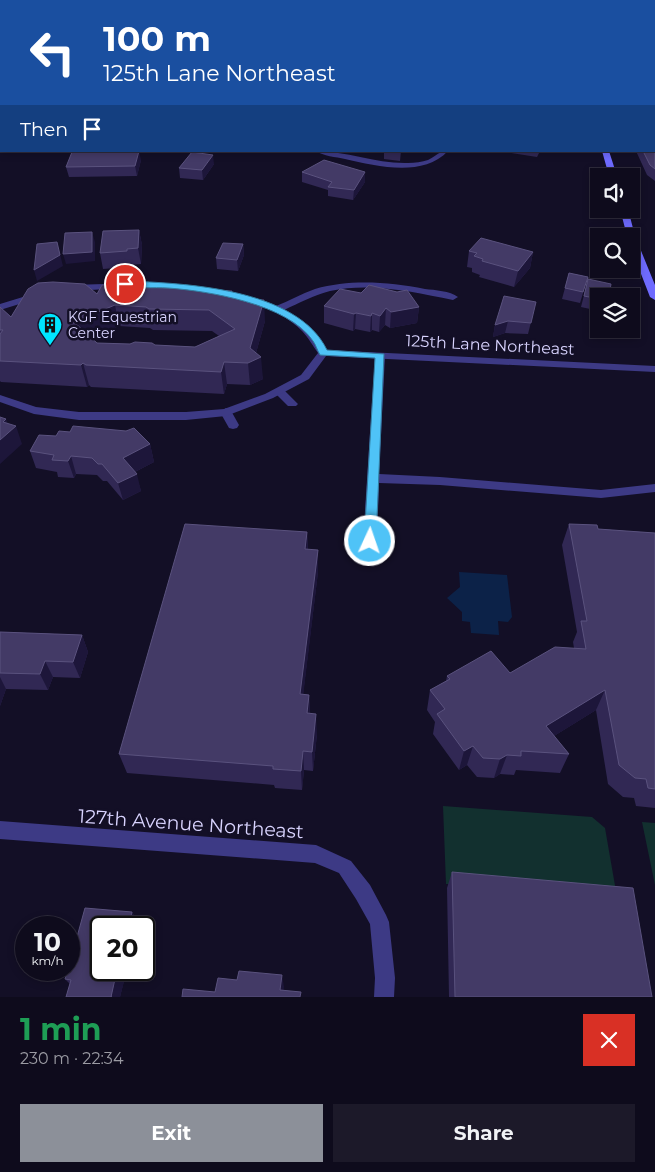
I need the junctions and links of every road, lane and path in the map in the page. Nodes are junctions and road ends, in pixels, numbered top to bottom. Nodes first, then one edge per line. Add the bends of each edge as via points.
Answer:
1 (324, 152) edge
2 (443, 152) edge
3 (605, 152) edge
4 (610, 168) edge
5 (640, 258) edge
6 (61, 290) edge
7 (44, 294) edge
8 (655, 296) edge
9 (454, 297) dead end
10 (0, 307) edge
11 (277, 310) junction
12 (323, 353) junction
13 (380, 356) junction
14 (655, 369) edge
15 (279, 391) junction
16 (0, 398) edge
17 (292, 404) dead end
18 (226, 412) junction
19 (233, 425) dead end
20 (373, 478) junction
21 (655, 488) edge
22 (370, 541) dead end
23 (0, 830) edge
24 (384, 997) edge

1 - 2 street via 394,165 422,164
3 - 4 street
5 - 8 street
6 - 11 street via 125,284 168,285 219,291
7 - 10 street
9 - 11 street via 418,289 340,287 317,291
11 - 12 street via 317,339
12 - 13 street, 125th Lane Northeast
12 - 15 street via 305,377
13 - 14 street, 125th Lane Northeast
13 - 20 street
15 - 17 street
15 - 18 street
16 - 18 street via 34,410 79,416 186,416
18 - 19 street
20 - 21 street via 600,494
20 - 22 street
23 - 24 street, 127th Avenue Northeast via 316,854 345,867 379,922

